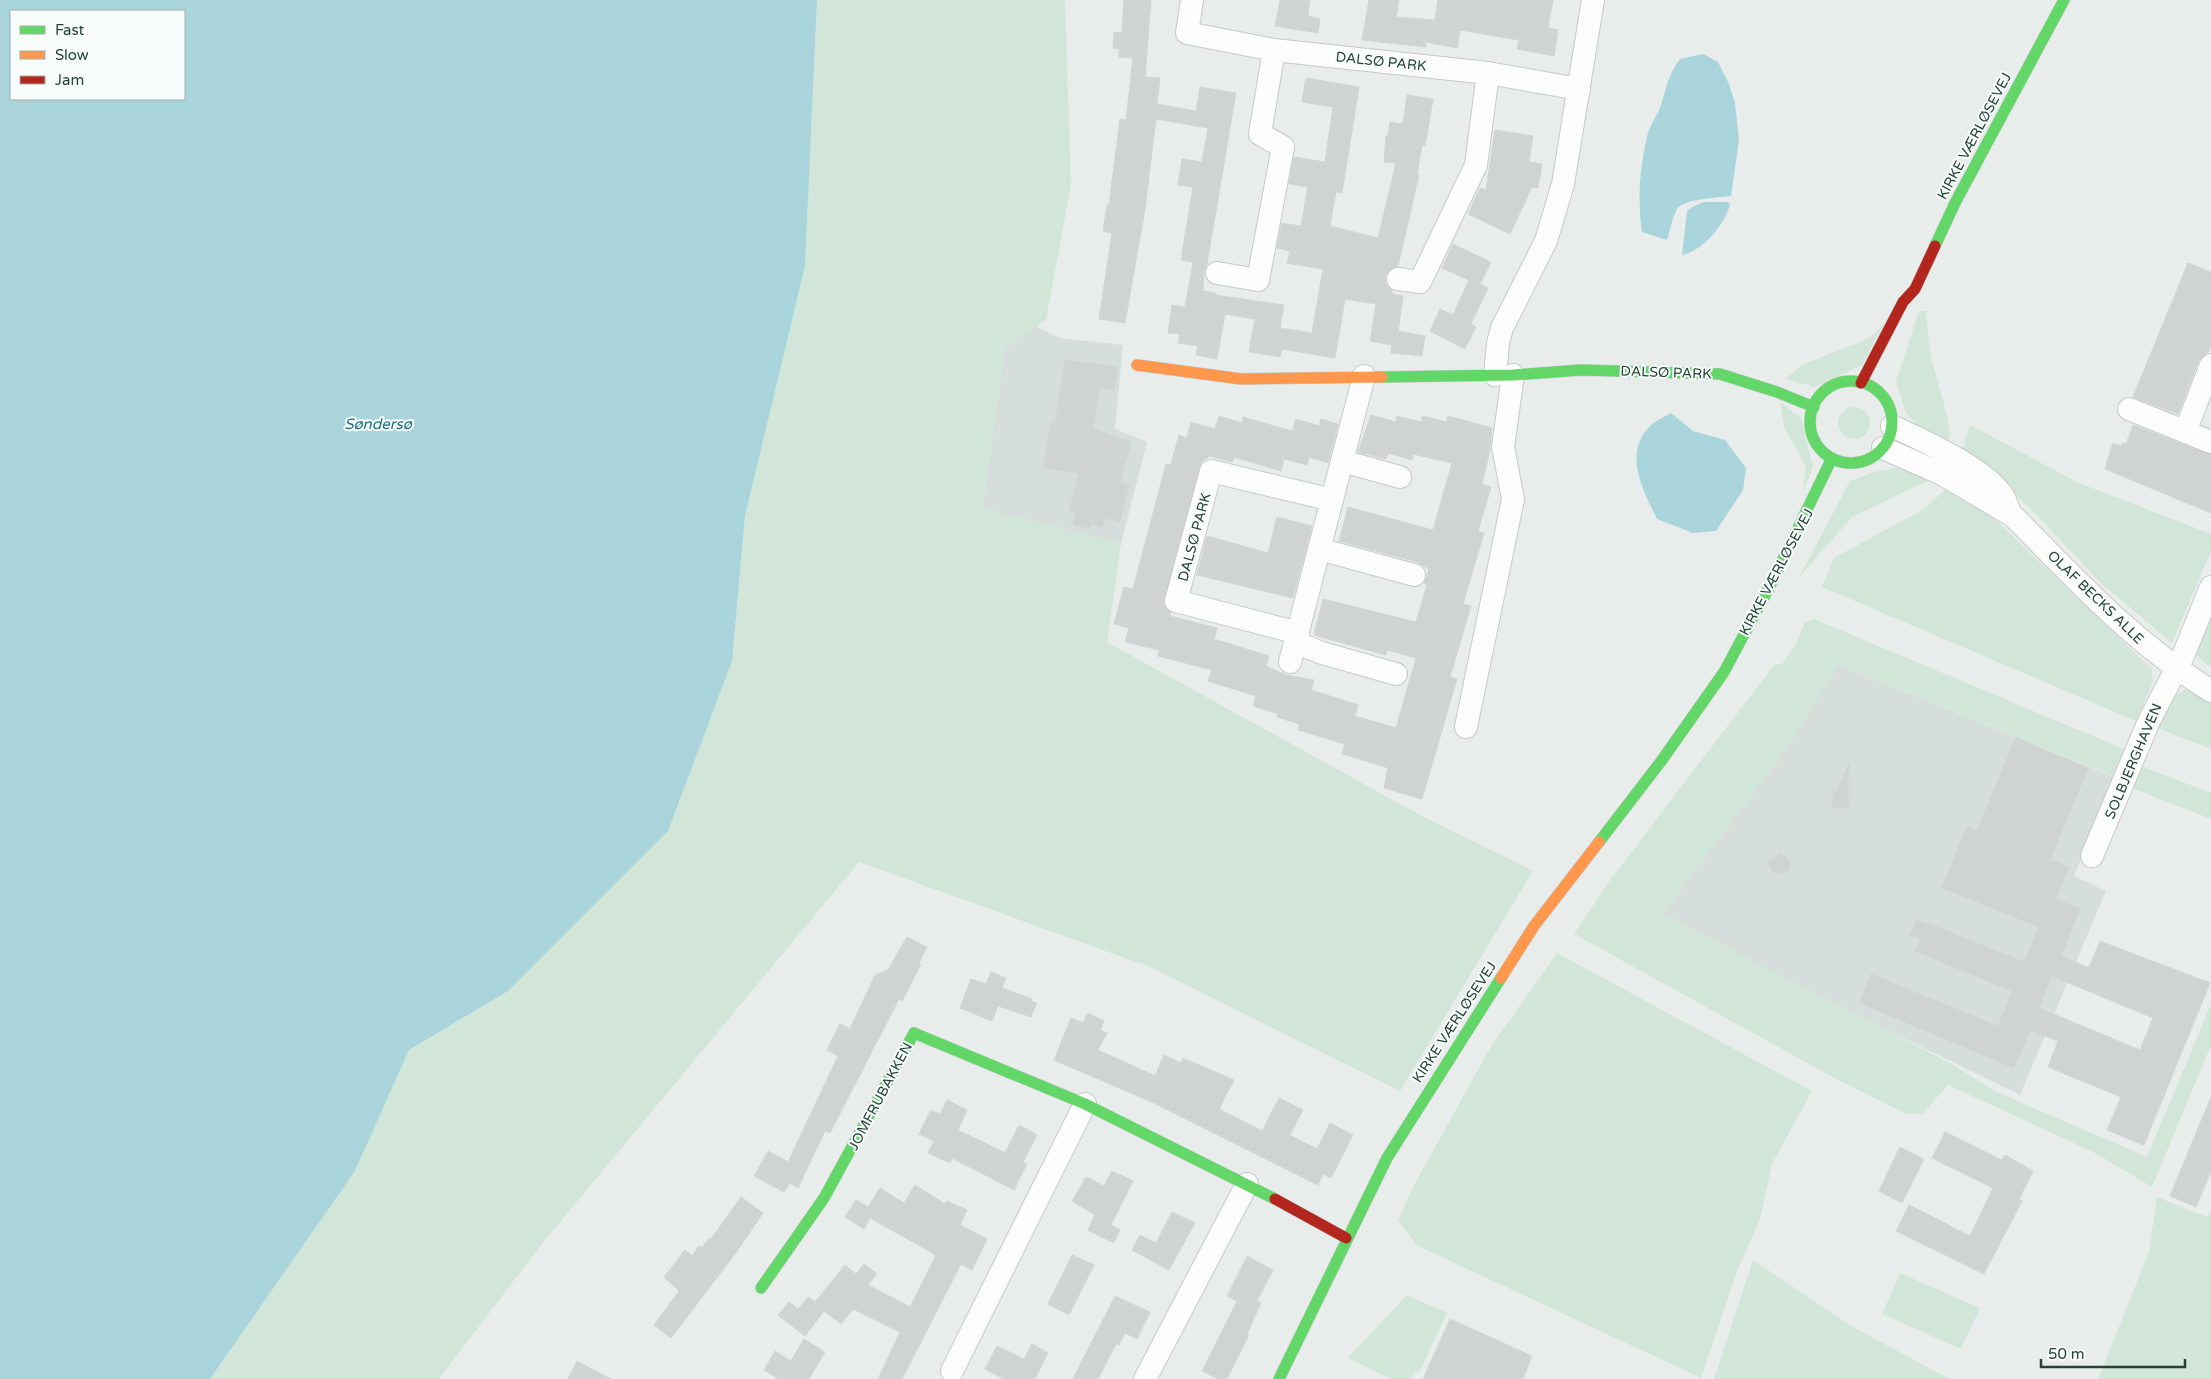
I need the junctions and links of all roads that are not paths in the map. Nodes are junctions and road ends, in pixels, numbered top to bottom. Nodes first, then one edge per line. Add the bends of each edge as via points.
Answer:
1 (1192, 0) edge
2 (1594, 0) edge
3 (2064, 0) edge
4 (1274, 50) junction
5 (1488, 73) junction
6 (1579, 89) junction
7 (1217, 273) dead end
8 (1398, 279) dead end
9 (1915, 289) junction
10 (1909, 317) dead end
11 (2211, 364) edge
12 (1137, 365) dead end
13 (1504, 375) junction
14 (1364, 376) junction
15 (1861, 382) junction
16 (1814, 407) junction
17 (2129, 409) dead end
18 (1892, 426) junction
19 (2185, 432) junction
20 (2211, 442) edge
21 (1883, 448) junction
22 (1832, 458) junction
23 (1342, 461) junction
24 (1849, 463) junction
25 (1843, 476) dead end
26 (1400, 477) dead end
27 (1332, 500) junction
28 (2011, 514) junction
29 (1319, 549) junction
30 (1414, 576) dead end
31 (2211, 587) edge
32 (1294, 646) junction
33 (1746, 658) dead end
34 (2175, 668) junction
35 (1396, 674) dead end
36 (2211, 690) edge
37 (1698, 708) junction
38 (1466, 726) dead end
39 (2092, 856) dead end
40 (1085, 1104) junction
41 (1247, 1184) junction
42 (1346, 1238) junction
43 (762, 1288) dead end
44 (952, 1371) dead end
45 (1146, 1379) edge
46 (1279, 1379) edge

1 - 4 street, DALSØ PARK via 1187,33
2 - 6 street
3 - 9 street, KIRKE VÆRLØSEVEJ via 1955,203
4 - 5 street, DALSØ PARK
4 - 7 street via 1260,134 1284,147 1258,280
5 - 6 street, DALSØ PARK
5 - 8 street via 1476,165 1420,282
6 - 13 street via 1563,184 1546,241 1502,328 1498,343
9 - 10 street, KIRKE VÆRLØSEVEJ
9 - 15 street, KIRKE VÆRLØSEVEJ via 1903,302
11 - 19 street
12 - 14 street, DALSØ PARK via 1242,380
13 - 14 street, DALSØ PARK
13 - 16 street, DALSØ PARK via 1581,370 1672,370 1720,374
13 - 38 street via 1503,447 1513,499
14 - 23 street
15 - 16 street via 1831,387 1820,396
15 - 18 street via 1878,385 1888,405
16 - 22 street via 1811,425 1814,438
17 - 19 street
18 - 21 street
18 - 28 street, OLAF BECKS ALLE via 1980,474 2003,496
19 - 20 street
21 - 24 street via 1870,459
21 - 28 street, OLAF BECKS ALLE via 1942,474
22 - 24 street
22 - 37 street, KIRKE VÆRLØSEVEJ via 1724,672
23 - 26 street
23 - 27 street
24 - 25 street
27 - 29 street
27 - 32 street, DALSØ PARK via 1211,471 1176,601
28 - 34 street, OLAF BECKS ALLE via 2125,629
29 - 30 street
29 - 32 street
31 - 34 street, SOLBJERGHAVEN
32 - 35 street, DALSØ PARK
33 - 37 street, KIRKE VÆRLØSEVEJ via 1724,687
34 - 36 street, OLAF BECKS ALLE
34 - 39 street, SOLBJERGHAVEN
37 - 42 street, KIRKE VÆRLØSEVEJ via 1534,926 1419,1104
40 - 41 street, JOMFRUBAKKEN
40 - 43 street, JOMFRUBAKKEN via 914,1033 824,1198
40 - 44 street
41 - 42 street, JOMFRUBAKKEN
41 - 45 street
42 - 46 street, KIRKE VÆRLØSEVEJ

